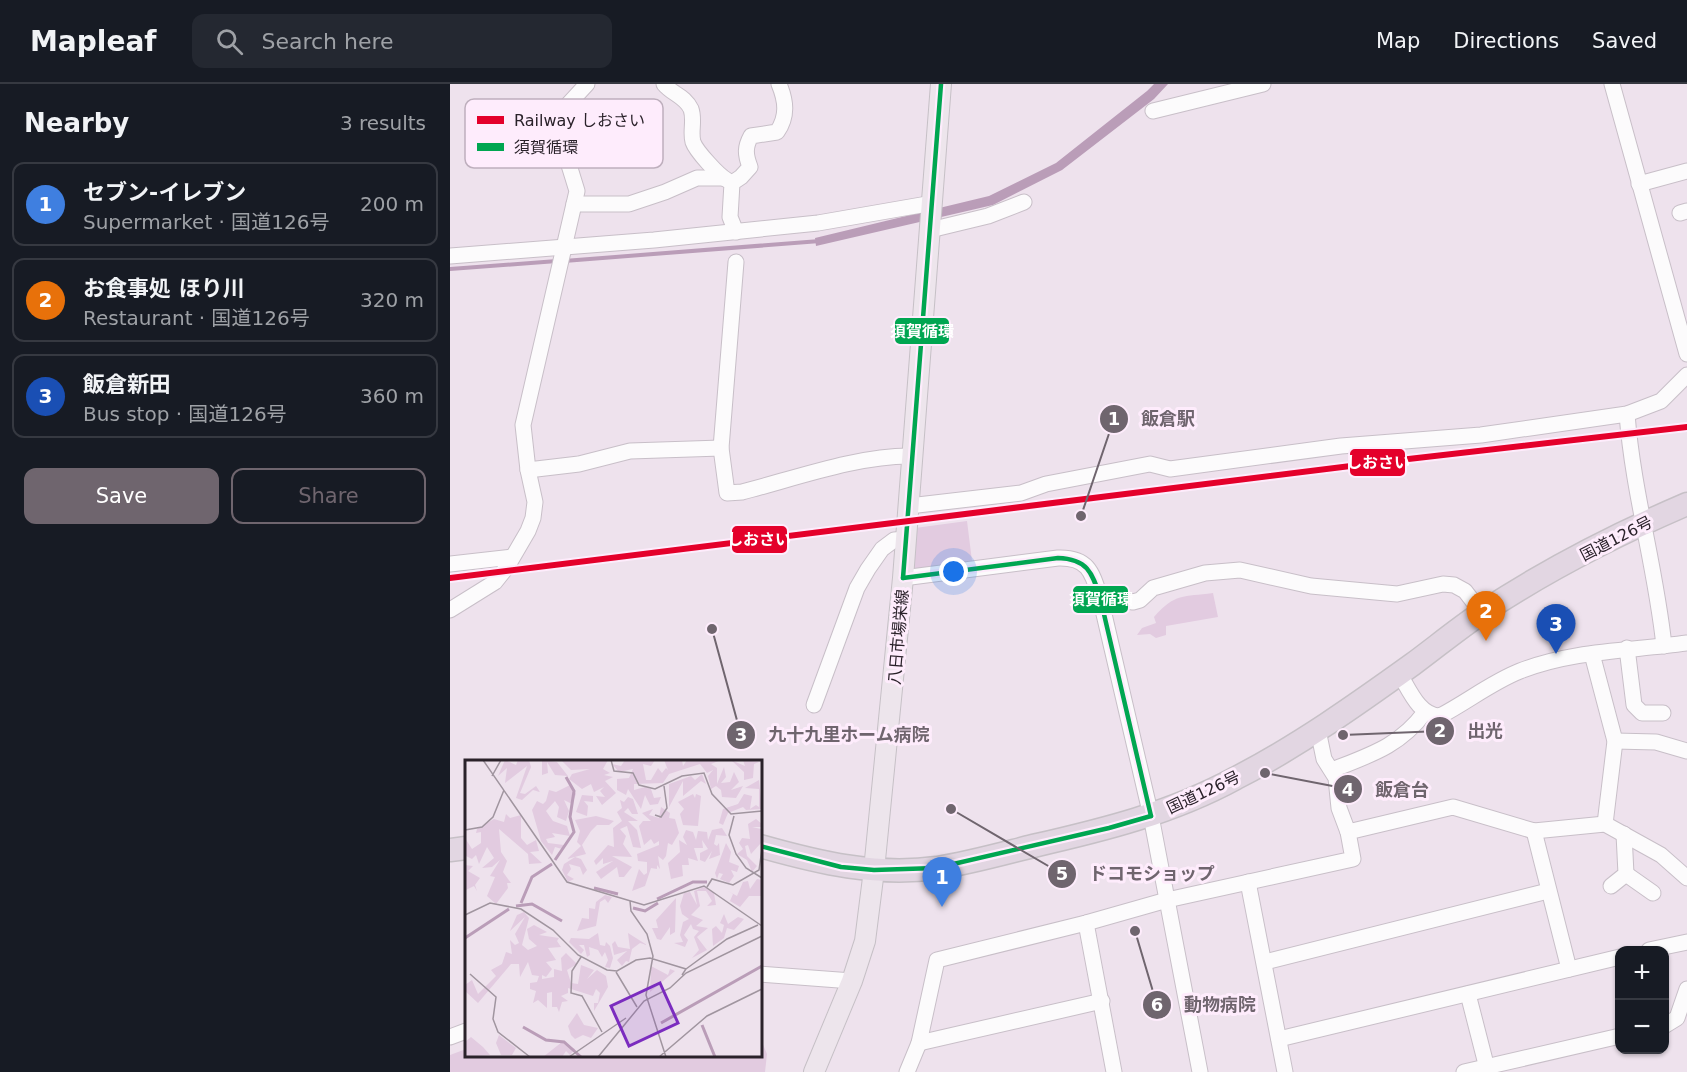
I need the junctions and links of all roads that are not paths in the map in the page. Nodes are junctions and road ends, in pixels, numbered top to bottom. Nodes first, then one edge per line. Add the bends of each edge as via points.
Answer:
1 (587, 84) edge
2 (664, 84) edge
3 (779, 84) edge
4 (941, 84) edge
5 (1263, 84) edge
6 (1612, 84) edge
7 (573, 99) edge
8 (1153, 111) dead end
9 (569, 168) edge
10 (1687, 171) edge
11 (727, 180) junction
12 (1639, 184) junction
13 (1023, 202) dead end
14 (933, 203) junction
15 (574, 204) junction
16 (930, 230) junction
17 (736, 232) junction
18 (564, 247) junction
19 (450, 256) edge
20 (736, 262) dead end
21 (1687, 354) edge
22 (1686, 378) edge
23 (1627, 414) junction
24 (721, 448) junction
25 (912, 456) junction
26 (528, 470) junction
27 (1687, 504) edge
28 (909, 506) junction
29 (1642, 524) junction
30 (906, 539) junction
31 (512, 557) junction
32 (450, 564) edge
33 (903, 578) junction
34 (1100, 597) junction
35 (450, 610) edge
36 (1482, 613) junction
37 (1687, 643) edge
38 (1665, 646) junction
39 (1627, 648) junction
40 (1592, 654) junction
41 (1399, 674) junction
42 (814, 705) dead end
43 (1425, 712) junction
44 (1663, 713) dead end
45 (1318, 730) junction
46 (1615, 741) junction
47 (1687, 752) edge
48 (1332, 770) junction
49 (1151, 816) junction
50 (1605, 824) junction
51 (1534, 831) junction
52 (1348, 832) junction
53 (1624, 834) junction
54 (762, 847) edge
55 (465, 848) edge
56 (450, 850) edge
57 (874, 870) junction
58 (1626, 874) junction
59 (1687, 878) edge
60 (1248, 882) junction
61 (1611, 886) dead end
62 (1548, 891) junction
63 (1653, 893) dead end
64 (1167, 900) junction
65 (1086, 923) junction
66 (1687, 942) edge
67 (1669, 946) edge
68 (1615, 958) edge
69 (1264, 962) junction
70 (1569, 969) junction
71 (762, 974) edge
72 (852, 981) junction
73 (1687, 989) edge
74 (1468, 994) junction
75 (1102, 1000) junction
76 (1684, 1008) edge
77 (1669, 1023) edge
78 (465, 1031) edge
79 (450, 1037) edge
80 (1615, 1037) edge
81 (1279, 1039) junction
82 (919, 1043) junction
83 (1488, 1069) edge
84 (814, 1072) edge
85 (907, 1072) edge
86 (1114, 1072) edge
87 (1200, 1072) edge
88 (1286, 1072) edge
89 (1464, 1072) edge

1 - 7 street
2 - 11 street via 685,99 693,117 693,142
3 - 11 street via 785,100 784,122 777,132 751,136 746,146 750,167 741,177
4 - 14 main road, 八日市場栄線
5 - 8 street
6 - 12 street
9 - 15 street via 577,191
10 - 12 street
11 - 15 street via 696,178 629,204
11 - 17 street via 730,217
12 - 21 street
13 - 16 street via 988,216
14 - 16 main road, 八日市場栄線
14 - 17 street via 818,223
15 - 18 street
16 - 25 main road, 八日市場栄線
17 - 18 street
18 - 19 street
18 - 26 street via 523,426
20 - 24 street
22 - 23 street via 1661,401
23 - 28 street via 1481,435 1341,446 1170,469 1150,464 1046,484 1021,493
23 - 29 street
24 - 25 street via 727,493 857,462
24 - 26 street via 630,451 579,464
25 - 28 main road, 八日市場栄線
26 - 31 street via 535,502 533,519
27 - 29 highway, 国道126号
28 - 30 main road, 八日市場栄線
29 - 36 highway, 国道126号 via 1562,565
29 - 38 street
30 - 33 main road, 八日市場栄線
30 - 42 street via 894,540 882,549 857,588
31 - 32 street
31 - 35 street via 495,582
33 - 34 street via 1072,557 1092,573
33 - 57 main road, 八日市場栄線
34 - 36 street via 1132,602 1153,588 1205,573 1240,570 1311,586 1397,594 1454,585 1465,591
34 - 49 street
36 - 41 highway, 国道126号
37 - 38 street
38 - 39 street
39 - 40 street
39 - 44 street via 1634,705 1642,713
40 - 43 street via 1517,672 1440,716
40 - 46 street
41 - 43 street
41 - 45 highway, 国道126号
43 - 48 street via 1414,727 1393,743
45 - 48 street via 1324,759
45 - 49 highway, 国道126号 via 1236,779
46 - 47 street via 1656,742
46 - 50 street
48 - 52 street
49 - 57 highway, 国道126号 via 949,866
49 - 64 street
50 - 51 street
50 - 53 street
51 - 52 street via 1453,807
51 - 62 street
52 - 60 street via 1353,859
53 - 58 street
53 - 59 street via 1661,855
54 - 57 highway, 国道126号 via 841,867
55 - 56 highway
57 - 72 main road, 八日市場栄線 via 865,941
58 - 61 street
58 - 63 street
60 - 64 street
60 - 69 street
62 - 69 street
62 - 70 street
64 - 65 street
64 - 87 street
65 - 75 street
65 - 82 street via 937,960
66 - 67 street
68 - 70 street
69 - 81 street
70 - 74 street
71 - 72 street
72 - 84 main road, 八日市場栄線
73 - 76 street
74 - 81 street
74 - 83 street
75 - 82 street
75 - 86 street
76 - 77 street
78 - 79 street
80 - 83 street
81 - 88 street
82 - 85 street
83 - 89 street

